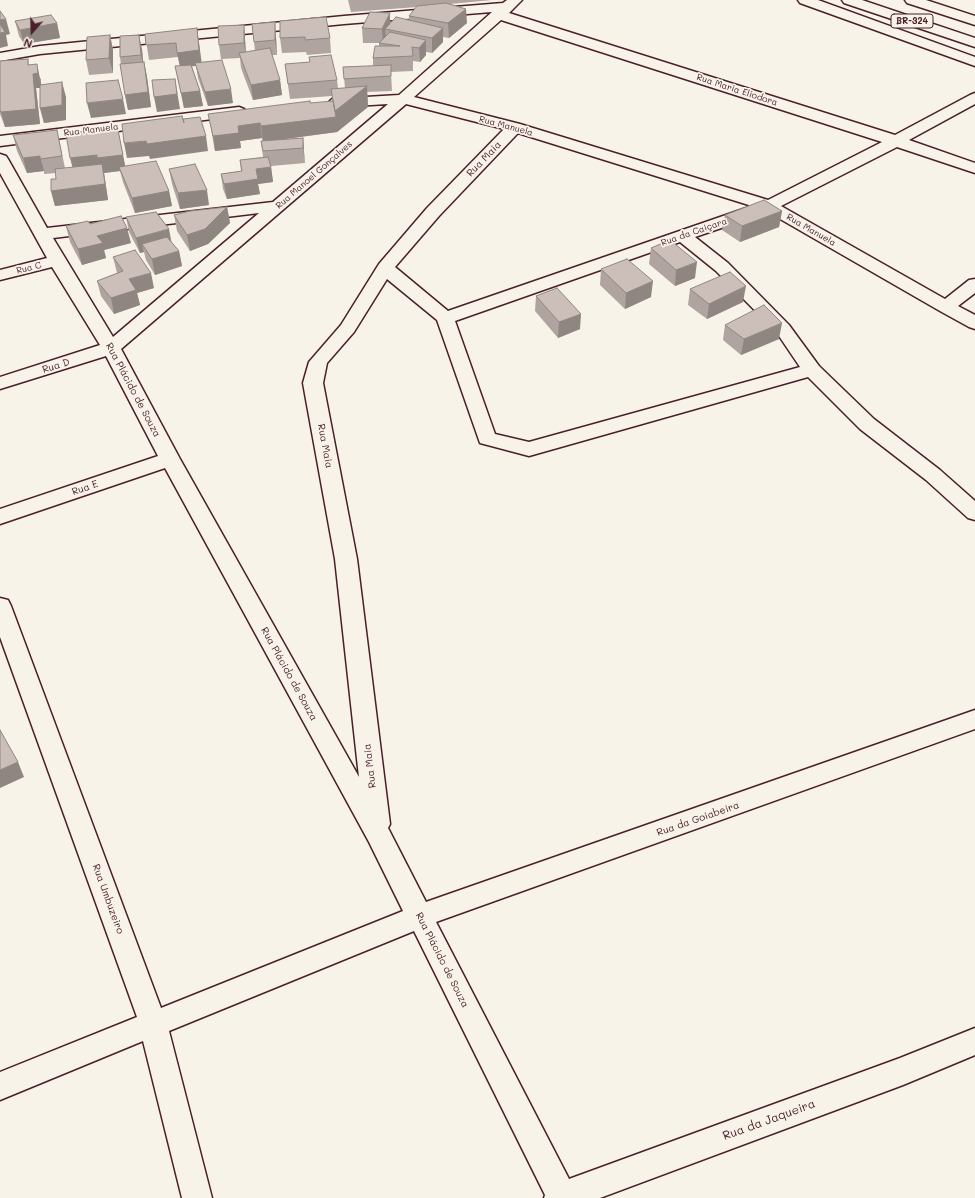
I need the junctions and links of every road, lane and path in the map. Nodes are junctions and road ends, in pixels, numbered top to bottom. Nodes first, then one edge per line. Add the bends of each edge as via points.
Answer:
1 (805, 0) edge
2 (850, 0) edge
3 (914, 0) edge
4 (506, 7) edge
5 (896, 16) junction
6 (975, 21) edge
7 (975, 43) edge
8 (0, 57) edge
9 (975, 62) edge
10 (403, 98) junction
11 (975, 98) edge
12 (325, 103) edge
13 (252, 110) edge
14 (515, 127) junction
15 (0, 141) edge
16 (896, 141) junction
17 (975, 168) edge
18 (3, 172) edge
19 (277, 206) junction
20 (769, 206) junction
21 (43, 234) junction
22 (683, 236) junction
23 (57, 261) junction
24 (385, 268) junction
25 (0, 275) edge
26 (975, 284) edge
27 (946, 307) junction
28 (445, 318) junction
29 (975, 323) edge
30 (111, 348) junction
31 (812, 370) junction
32 (0, 383) edge
33 (170, 459) junction
34 (975, 513) edge
35 (0, 517) edge
36 (0, 606) edge
37 (975, 719) edge
38 (378, 834) junction
39 (420, 916) junction
40 (153, 1024) junction
41 (975, 1041) edge
42 (0, 1086) edge
43 (197, 1198) edge
44 (562, 1198) edge

1 - 9 street
2 - 5 street, BR-324
3 - 5 street
3 - 6 street
4 - 8 street, Rua Maria Eliodora via 321,22 40,50
4 - 10 street, Rua Manoel Gonçalves
4 - 16 street, Rua Maria Eliodora
5 - 7 street, BR-324
10 - 12 street, Rua Manuela
10 - 14 street, Rua Manuela
10 - 19 street, Rua Manoel Gonçalves
11 - 16 street, Rua da Caiçara
13 - 15 street, Rua Manuela
14 - 20 street, Rua Manuela
14 - 24 street, Rua Maia via 432,212
16 - 17 street, Rua Maria Eliodora
16 - 20 street, Rua da Caiçara
18 - 21 street, Rua Plácido de Souza
19 - 21 street
19 - 30 street, Rua Manoel Gonçalves
20 - 22 street, Rua da Caiçara
20 - 27 street, Rua Manuela
21 - 23 street, Rua Plácido de Souza
22 - 28 street, Rua da Caiçara
22 - 31 street via 722,267 783,329
23 - 25 street, Rua C
23 - 30 street, Rua Plácido de Souza
24 - 28 street
24 - 38 street, Rua Maia via 348,328 318,362 313,383 346,559
26 - 27 street
27 - 29 street, Rua Manuela
28 - 31 street via 487,438 529,449
30 - 32 street, Rua D
30 - 33 street, Rua Plácido de Souza
31 - 34 street via 867,424
33 - 35 street, Rua E
33 - 38 street, Rua Plácido de Souza
36 - 40 street, Rua Umbuzeiro
37 - 39 street, Rua da Goiabeira
38 - 39 street, Rua Plácido de Souza
39 - 40 street, Rua da Goiabeira
39 - 44 street, Rua Plácido de Souza
40 - 42 street, Rua da Goiabeira
40 - 43 street, Rua Umbuzeiro
41 - 44 street, Rua da Jaqueira via 903,1071

